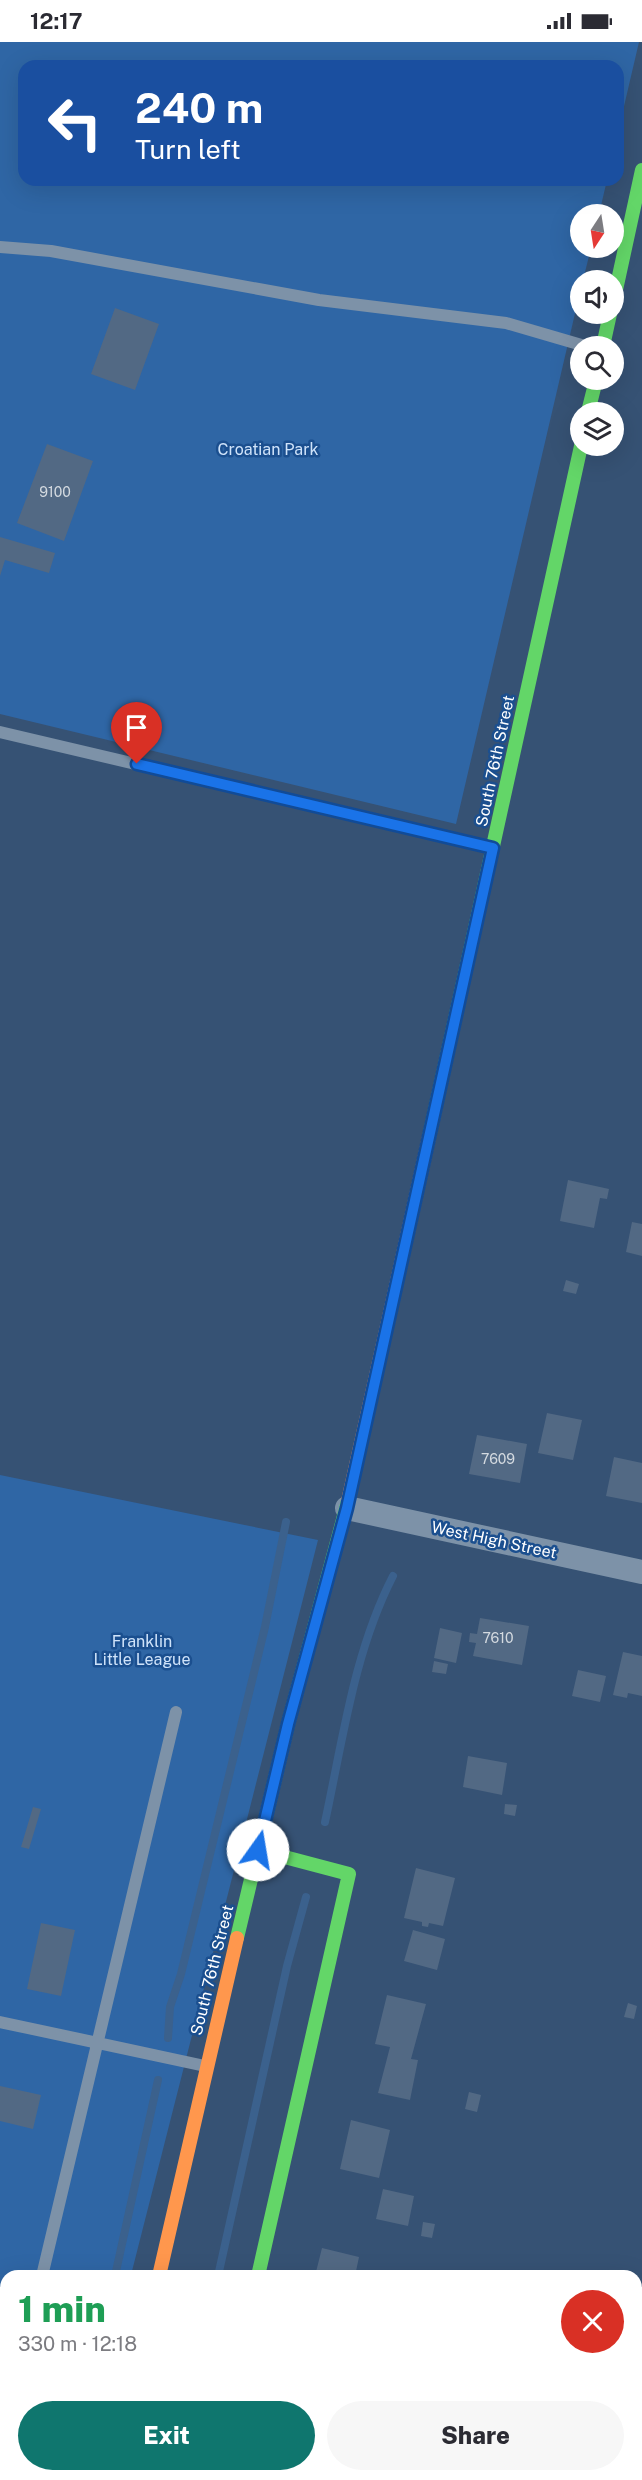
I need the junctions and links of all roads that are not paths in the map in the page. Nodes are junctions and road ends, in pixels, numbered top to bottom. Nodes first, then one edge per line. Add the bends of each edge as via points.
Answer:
1 (642, 170) edge
2 (0, 247) edge
3 (620, 270) edge
4 (570, 342) edge
5 (579, 456) edge
6 (0, 732) edge
7 (493, 848) junction
8 (347, 1508) junction
9 (642, 1572) edge
10 (176, 1712) dead end
11 (258, 1850) junction
12 (0, 2022) edge
13 (99, 2043) junction
14 (206, 2067) junction
15 (43, 2270) edge
16 (160, 2270) edge
17 (259, 2270) edge

1 - 3 main road
2 - 4 lane via 51,251 319,300 506,323
5 - 7 main road, South 76th Street
6 - 7 lane
7 - 8 main road, South 76th Street
8 - 9 street, West High Street
8 - 11 main road, South 76th Street
10 - 13 lane
11 - 14 main road, South 76th Street
11 - 17 main road via 349,1874
12 - 13 lane
13 - 14 lane
13 - 15 lane
14 - 16 main road, South 76th Street

